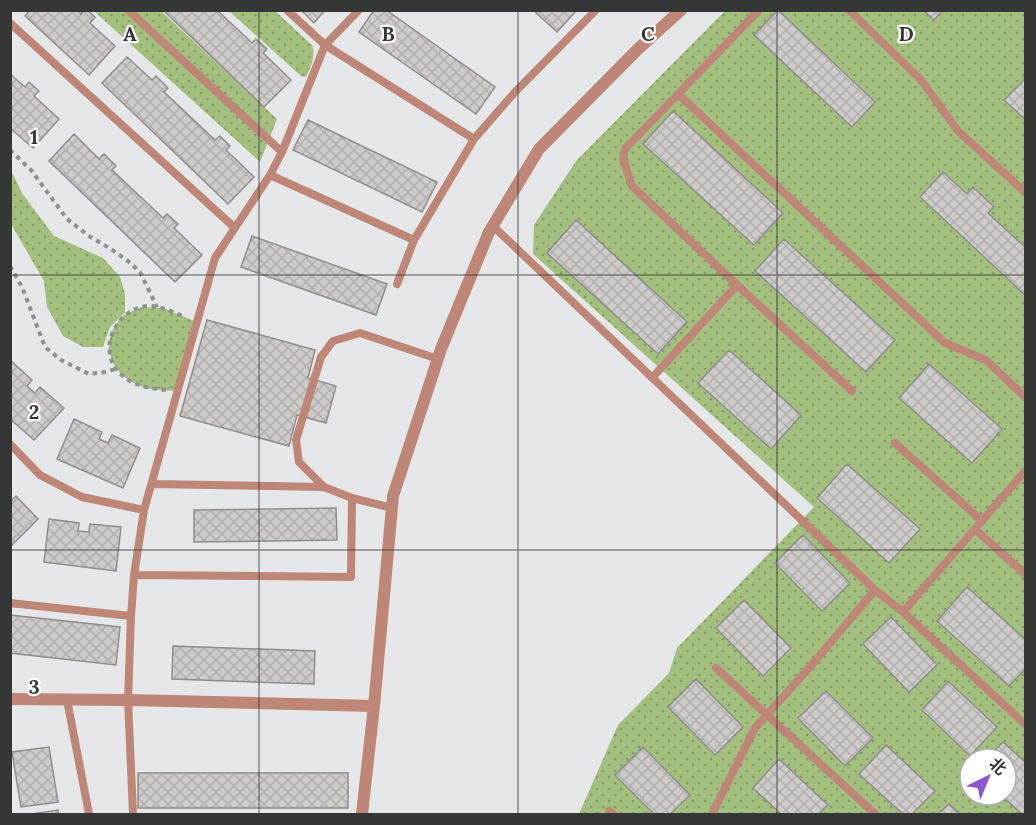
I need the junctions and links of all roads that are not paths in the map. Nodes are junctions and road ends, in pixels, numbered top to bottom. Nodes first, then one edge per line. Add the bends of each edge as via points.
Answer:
1 (128, 10) edge
2 (287, 10) edge
3 (359, 10) edge
4 (596, 10) edge
5 (681, 10) edge
6 (759, 10) edge
7 (849, 10) edge
8 (10, 23) edge
9 (325, 45) junction
10 (678, 94) junction
11 (474, 140) junction
12 (282, 152) junction
13 (270, 175) junction
14 (1026, 193) edge
15 (493, 226) junction
16 (235, 228) junction
17 (414, 240) junction
18 (397, 284) dead end
19 (737, 285) junction
20 (438, 359) junction
21 (652, 378) junction
22 (852, 391) dead end
23 (1026, 398) edge
24 (896, 442) dead end
25 (10, 444) edge
26 (1026, 470) edge
27 (152, 484) junction
28 (324, 487) junction
29 (352, 498) junction
30 (392, 508) junction
31 (144, 510) junction
32 (982, 521) junction
33 (975, 529) junction
34 (1026, 574) edge
35 (134, 575) junction
36 (875, 590) junction
37 (10, 603) edge
38 (903, 612) junction
39 (131, 616) junction
40 (716, 668) dead end
41 (10, 699) edge
42 (67, 700) junction
43 (128, 700) junction
44 (374, 706) junction
45 (766, 715) junction
46 (1026, 725) edge
47 (89, 814) edge
48 (133, 814) edge
49 (362, 814) edge
50 (712, 814) edge
51 (875, 814) edge

1 - 12 lane
2 - 9 lane
3 - 9 lane
4 - 11 lane
5 - 15 street via 539,149
6 - 10 lane
7 - 14 lane via 921,80 958,131
8 - 16 lane
9 - 11 lane
9 - 12 lane
10 - 19 lane via 625,149 623,159 632,186
10 - 23 lane via 945,343 986,360
11 - 17 lane
12 - 13 lane
13 - 16 lane
13 - 17 lane
15 - 20 street
15 - 21 lane
16 - 27 lane via 215,258
17 - 18 lane
19 - 21 lane
19 - 22 lane
20 - 28 lane via 360,333 333,341 321,357 296,440 299,462
20 - 30 street
21 - 36 lane
24 - 32 lane
25 - 31 lane via 40,475 82,497
26 - 32 lane
27 - 28 lane
27 - 31 lane
28 - 29 lane
29 - 30 lane
29 - 35 lane via 351,577
30 - 44 street
31 - 35 lane
32 - 33 lane
33 - 34 lane
33 - 38 lane
35 - 39 lane
36 - 38 lane
36 - 45 lane
37 - 39 lane
38 - 46 lane
39 - 43 lane
40 - 45 lane
41 - 42 street
42 - 43 street
42 - 47 lane
43 - 44 street
43 - 48 lane
44 - 49 street
45 - 50 lane via 755,728
45 - 51 lane

